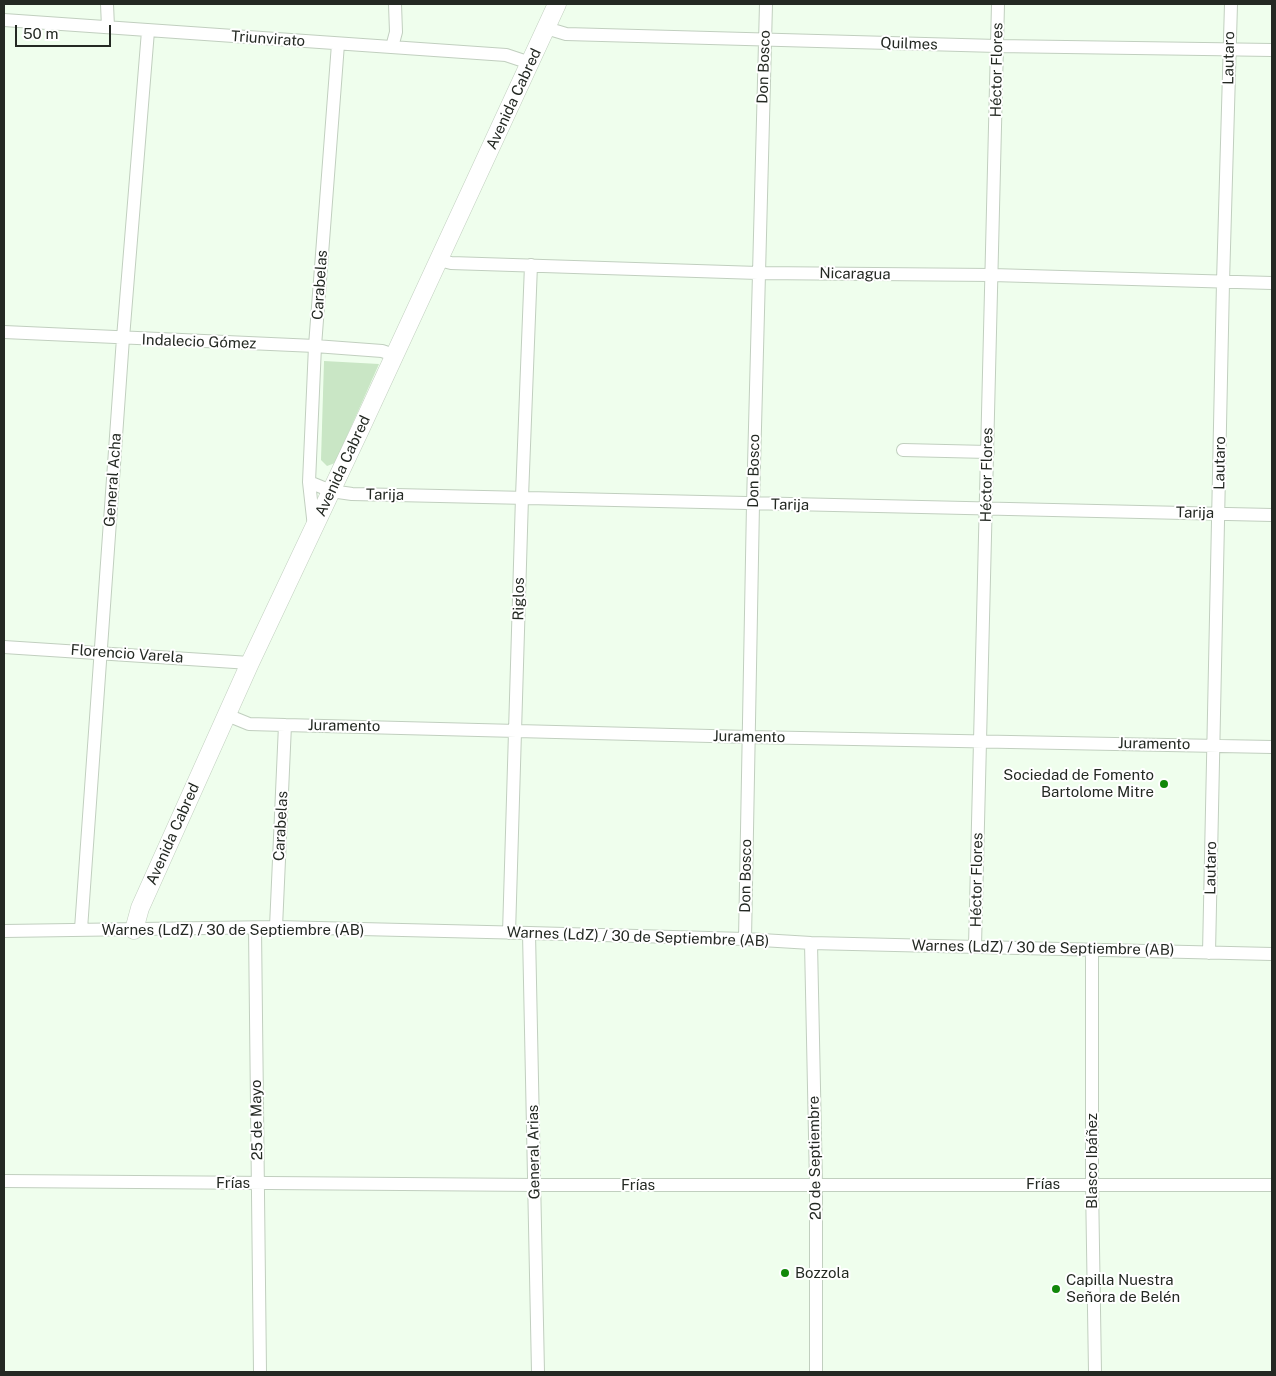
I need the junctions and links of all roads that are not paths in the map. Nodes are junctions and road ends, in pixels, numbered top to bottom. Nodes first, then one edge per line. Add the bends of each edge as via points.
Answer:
1 (107, 4) edge
2 (396, 4) edge
3 (557, 4) edge
4 (766, 4) edge
5 (998, 4) edge
6 (1231, 4) edge
7 (4, 20) edge
8 (108, 27) junction
9 (546, 28) junction
10 (148, 31) junction
11 (765, 39) junction
12 (338, 44) junction
13 (997, 46) junction
14 (392, 47) junction
15 (1230, 49) junction
16 (1272, 50) edge
17 (530, 63) junction
18 (439, 260) junction
19 (531, 265) junction
20 (758, 273) junction
21 (992, 275) junction
22 (1223, 282) junction
23 (1272, 283) edge
24 (4, 332) edge
25 (123, 338) junction
26 (315, 346) junction
27 (394, 355) junction
28 (903, 450) dead end
29 (988, 452) junction
30 (309, 482) junction
31 (331, 491) junction
32 (522, 498) junction
33 (753, 504) junction
34 (987, 508) junction
35 (1219, 514) junction
36 (1272, 515) edge
37 (314, 527) junction
38 (4, 647) edge
39 (101, 652) junction
40 (250, 663) junction
41 (227, 715) junction
42 (285, 725) junction
43 (516, 730) junction
44 (748, 737) junction
45 (980, 741) junction
46 (1213, 746) junction
47 (1272, 747) edge
48 (276, 927) junction
49 (255, 928) junction
50 (81, 929) junction
51 (134, 930) junction
52 (4, 931) edge
53 (509, 933) junction
54 (529, 933) junction
55 (745, 939) junction
56 (812, 943) junction
57 (975, 946) junction
58 (1092, 950) junction
59 (1209, 952) junction
60 (1272, 954) edge
61 (4, 1181) edge
62 (258, 1183) junction
63 (816, 1184) junction
64 (1092, 1184) junction
65 (535, 1185) junction
66 (1272, 1185) edge
67 (260, 1372) edge
68 (538, 1372) edge
69 (816, 1372) edge
70 (1095, 1372) edge

1 - 8 street
2 - 14 street via 396,32
3 - 9 street, Avenida Cabred
4 - 11 street, Don Bosco
5 - 13 street, Héctor Flores
6 - 15 street, Lautaro
7 - 8 street, Triunvirato
8 - 10 street, Triunvirato
9 - 11 street, Quilmes via 566,34
9 - 17 street, Avenida Cabred
10 - 12 street, Triunvirato
10 - 25 street, General Acha
11 - 13 street, Quilmes
11 - 20 street, Don Bosco
12 - 14 street, Triunvirato
12 - 26 street, Carabelas
13 - 15 street, Quilmes
13 - 21 street, Héctor Flores
14 - 17 street, Triunvirato via 506,56
15 - 16 street, Quilmes
15 - 22 street, Lautaro
17 - 18 street, Avenida Cabred
18 - 19 street, Nicaragua
18 - 27 street, Avenida Cabred
19 - 20 street, Nicaragua
19 - 32 street, Riglos
20 - 21 street, Nicaragua
20 - 33 street, Don Bosco
21 - 22 street, Nicaragua
21 - 29 street, Héctor Flores
22 - 23 street, Nicaragua
22 - 35 street, Lautaro
24 - 25 street, Indalecio Gómez
25 - 26 street, Indalecio Gómez
25 - 39 street, General Acha
26 - 27 street, Indalecio Gómez via 382,350
26 - 30 street, Carabelas
27 - 31 street, Avenida Cabred
28 - 29 street
29 - 34 street, Héctor Flores
30 - 31 street, Tarija
30 - 37 street, Carabelas
31 - 32 street, Tarija
31 - 37 street, Avenida Cabred
32 - 33 street, Tarija
32 - 43 street, Riglos
33 - 34 street, Tarija
33 - 44 street, Don Bosco
34 - 35 street, Tarija
34 - 45 street, Héctor Flores
35 - 36 street, Tarija
35 - 46 street, Lautaro
37 - 40 street, Avenida Cabred
38 - 39 street, Florencio Varela
39 - 40 street, Florencio Varela
39 - 50 street, General Acha
40 - 41 street, Avenida Cabred
41 - 42 street, Juramento via 249,724
41 - 51 street, Avenida Cabred via 140,908
42 - 43 street, Juramento
42 - 48 street, Carabelas
43 - 44 street, Juramento
43 - 53 street, Riglos
44 - 45 street, Juramento
44 - 55 street, Don Bosco
45 - 46 street, Juramento
45 - 57 street, Héctor Flores
46 - 47 street, Juramento
46 - 59 street, Lautaro
48 - 49 street, Warnes (LdZ) / 30 de Septiembre (AB)
48 - 53 street, Warnes (LdZ) / 30 de Septiembre (AB)
49 - 51 street, Warnes (LdZ) / 30 de Septiembre (AB)
49 - 62 street, 25 de Mayo
50 - 51 street, Warnes (LdZ) / 30 de Septiembre (AB)
50 - 52 street, Warnes (LdZ) / 30 de Septiembre (AB)
53 - 54 street, Warnes (LdZ) / 30 de Septiembre (AB)
54 - 55 street, Warnes (LdZ) / 30 de Septiembre (AB)
54 - 65 street, General Arias
55 - 56 street, Warnes (LdZ) / 30 de Septiembre (AB)
56 - 57 street, Warnes (LdZ) / 30 de Septiembre (AB)
56 - 63 street, 20 de Septiembre
57 - 58 street, Warnes (LdZ) / 30 de Septiembre (AB)
58 - 59 street, Warnes (LdZ) / 30 de Septiembre (AB)
58 - 64 street, Blasco Ibáñez
59 - 60 street, Warnes (LdZ) / 30 de Septiembre (AB)
61 - 62 street, Frías
62 - 65 street, Frías
62 - 67 street, 25 de Mayo
63 - 64 street, Frías
63 - 65 street, Frías
63 - 69 street, 20 de Septiembre
64 - 66 street, Frías
64 - 70 street, Blasco Ibáñez
65 - 68 street, General Arias

